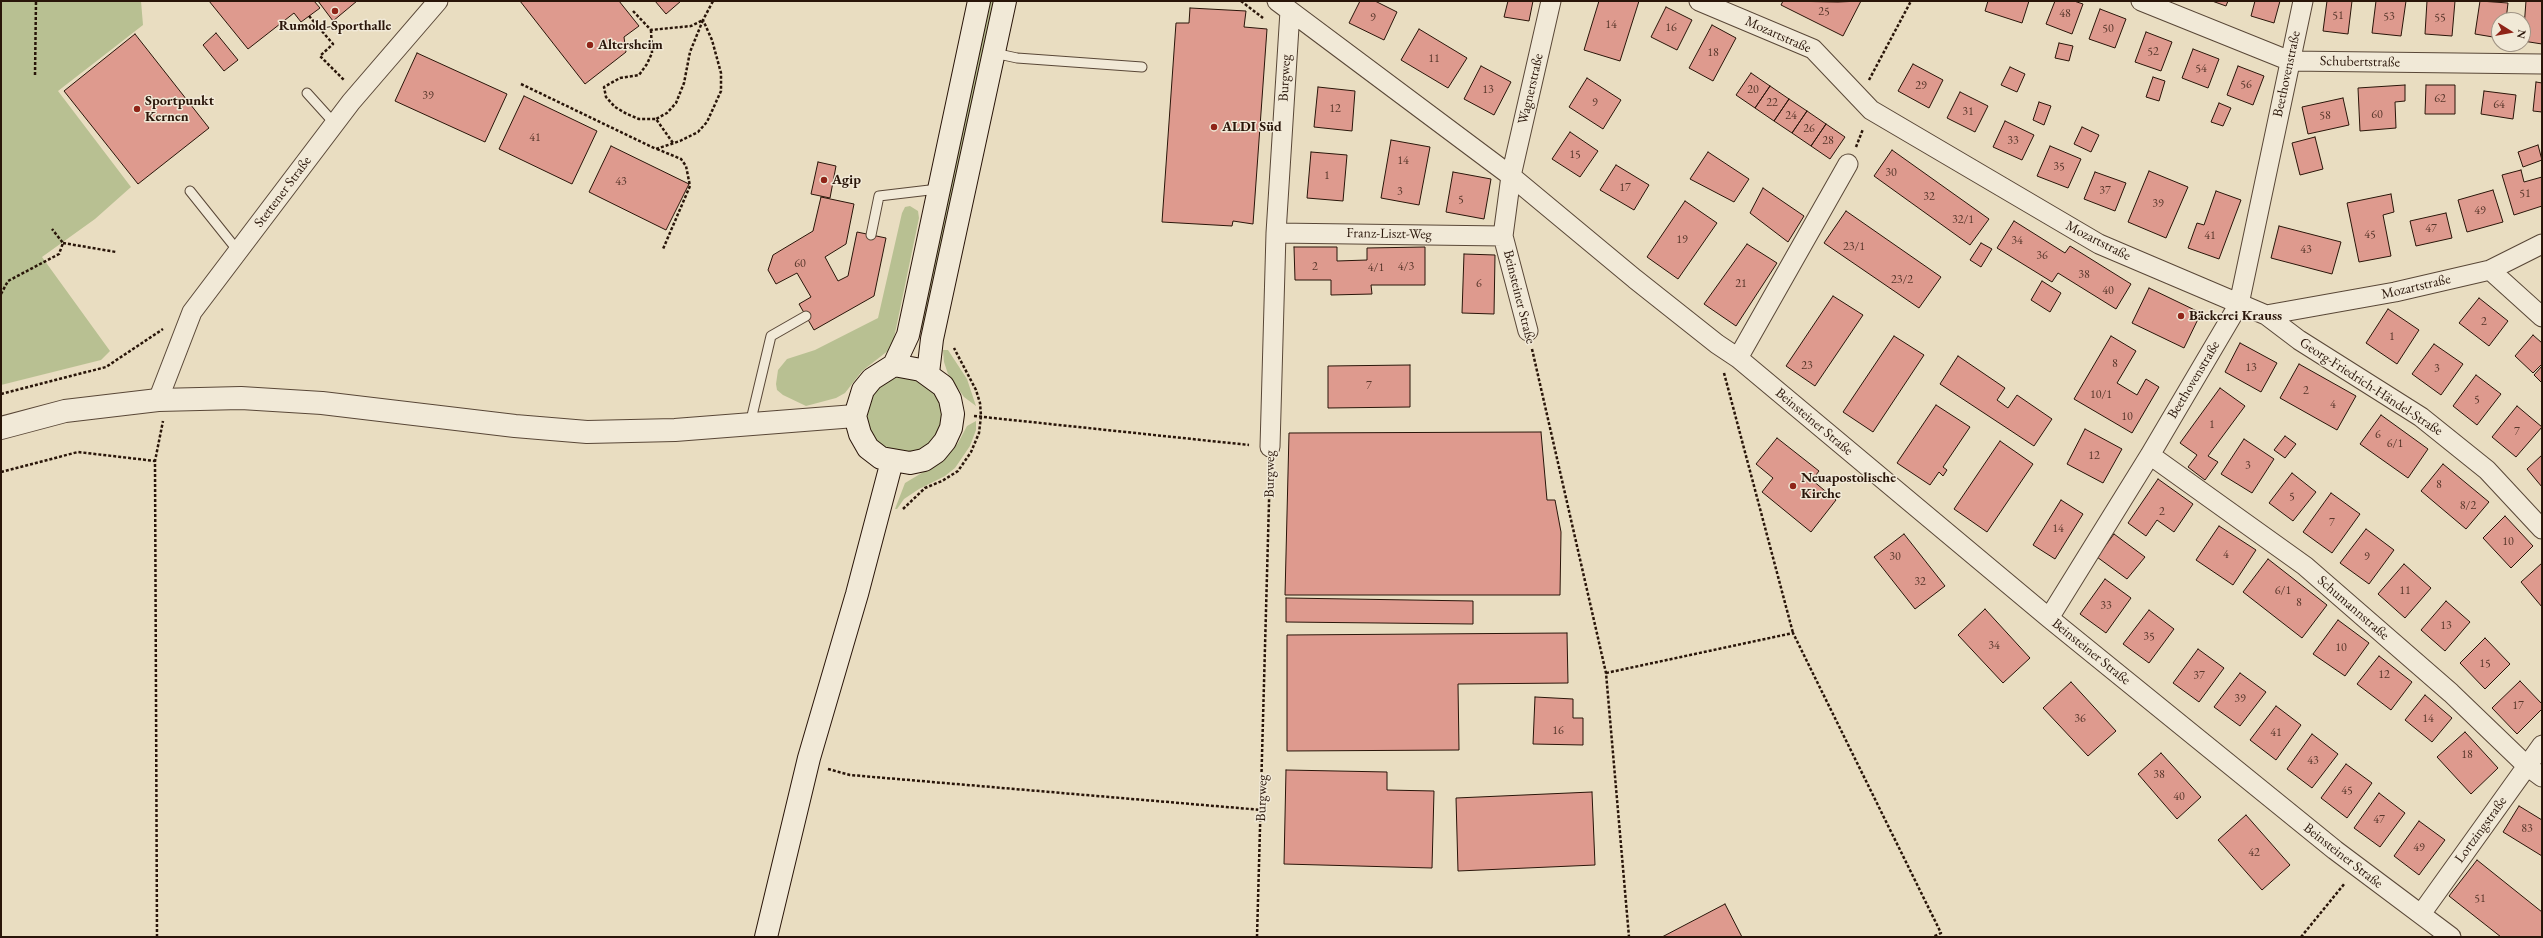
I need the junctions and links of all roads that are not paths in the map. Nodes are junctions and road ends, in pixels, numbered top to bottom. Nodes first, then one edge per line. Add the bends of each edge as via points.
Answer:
1 (438, 1) edge
2 (979, 1) edge
3 (1005, 1) edge
4 (1551, 1) edge
5 (1699, 1) edge
6 (2141, 1) edge
7 (2303, 1) edge
8 (1283, 6) edge
9 (994, 53) junction
10 (2290, 61) junction
11 (2542, 64) edge
12 (1142, 67) dead end
13 (307, 93) dead end
14 (335, 124) junction
15 (1848, 164) road end
16 (1511, 176) junction
17 (940, 189) junction
18 (190, 191) dead end
19 (1276, 233) junction
20 (871, 235) dead end
21 (1503, 236) junction
22 (2542, 244) edge
23 (238, 251) junction
24 (2490, 270) junction
25 (2239, 304) junction
26 (2266, 315) junction
27 (806, 316) dead end
28 (2542, 317) edge
29 (1528, 331) road end
30 (1738, 358) junction
31 (894, 365) junction
32 (928, 373) junction
33 (163, 401) junction
34 (855, 416) junction
35 (750, 425) junction
36 (1, 428) edge
37 (1270, 447) road end
38 (2150, 455) junction
39 (892, 461) junction
40 (2542, 529) edge
41 (2048, 618) junction
42 (2542, 746) edge
43 (2534, 771) edge
44 (2421, 914) junction
45 (766, 937) edge
46 (2451, 937) edge

1 - 14 street, Stettener Straße
2 - 17 main road
3 - 9 main road
4 - 16 street, Wagnerstraße
5 - 25 street, Mozartstraße via 1813,49 1865,104 2099,244
6 - 10 street, Schubertstraße
7 - 10 street, Beethovenstraße
8 - 16 street, Beinsteiner Straße
8 - 19 street, Burgweg
9 - 12 lane via 1017,58
9 - 32 main road via 932,340
10 - 11 street, Schubertstraße
10 - 25 street, Beethovenstraße
13 - 14 lane
14 - 23 street, Stettener Straße
15 - 30 street
16 - 21 street, Beinsteiner Straße
16 - 30 street, Beinsteiner Straße via 1717,344
17 - 20 lane via 879,196
17 - 31 main road via 908,335
18 - 23 lane
19 - 21 street, Franz-Liszt-Weg
19 - 37 street, Burgweg
21 - 29 street, Beinsteiner Straße
22 - 24 street, Mozartstraße
23 - 33 street, Stettener Straße via 192,312
24 - 26 street, Mozartstraße via 2395,292
24 - 28 street
25 - 26 street, Mozartstraße
25 - 38 street, Beethovenstraße
26 - 40 street, Georg-Friedrich-Händel-Straße via 2299,340 2421,417 2487,470
27 - 35 lane via 771,336
30 - 41 street, Beinsteiner Straße
31 - 32 main road
31 - 34 main road via 872,379 863,390
32 - 39 main road via 943,386 950,399 953,414 951,428 936,452 924,460 910,463
33 - 35 main road via 241,398 322,403 587,432
33 - 36 main road via 65,411
34 - 35 main road
34 - 39 main road via 860,434 868,448 881,458
38 - 41 street, Beethovenstraße
38 - 43 street, Schumannstraße via 2305,566 2451,693
39 - 45 main road via 857,594 807,764
41 - 44 street, Beinsteiner Straße via 2356,868
42 - 43 street, Lortzingstraße
43 - 44 street, Lortzingstraße
44 - 46 street, Beinsteiner Straße

